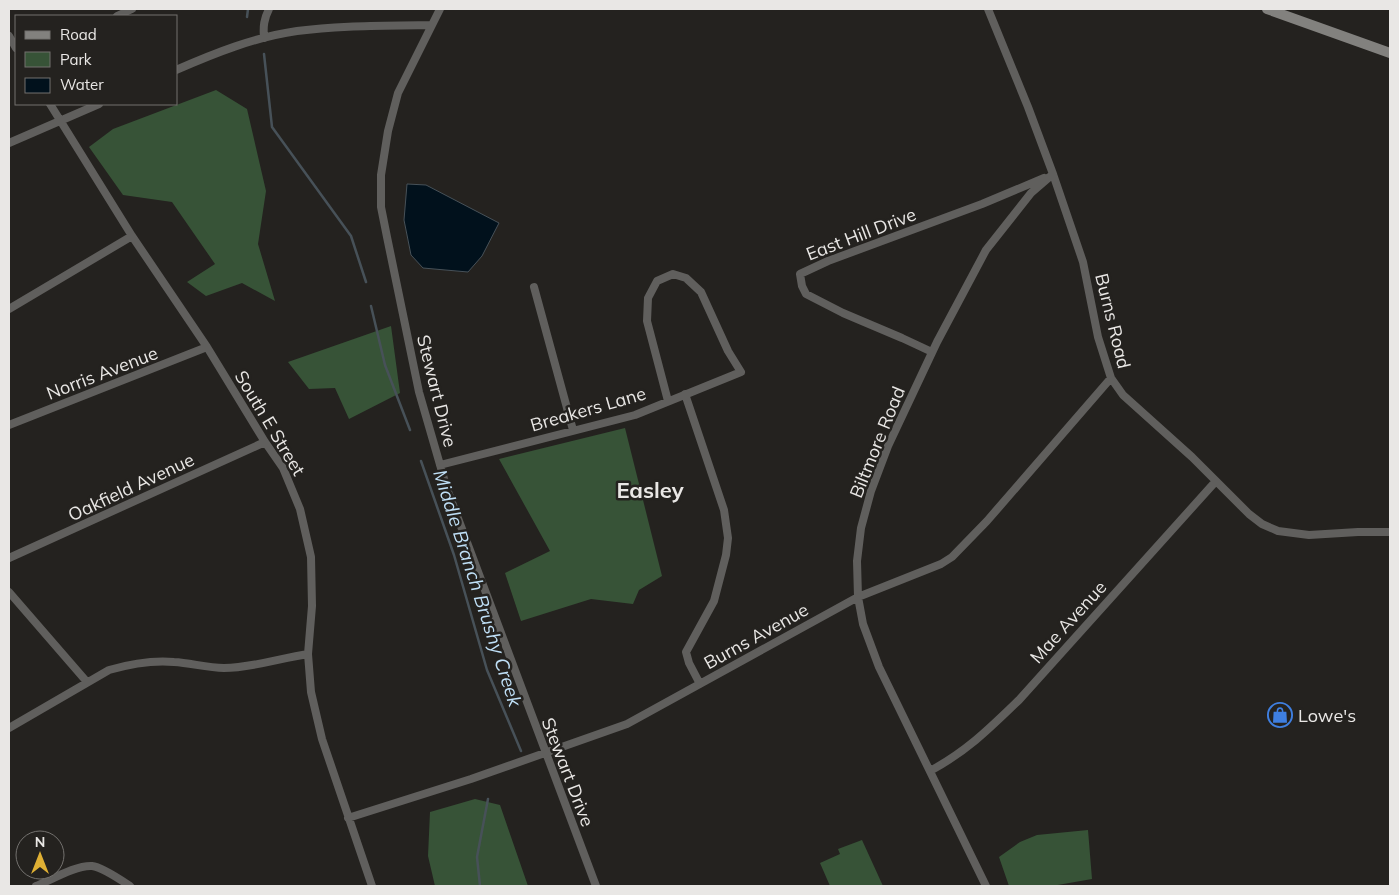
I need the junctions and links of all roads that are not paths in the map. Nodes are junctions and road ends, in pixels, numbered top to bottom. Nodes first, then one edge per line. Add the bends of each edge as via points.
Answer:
1 (132, 9) edge
2 (269, 9) edge
3 (440, 9) edge
4 (988, 9) edge
5 (1267, 9) edge
6 (119, 15) edge
7 (431, 25) junction
8 (264, 38) junction
9 (1390, 53) edge
10 (178, 69) edge
11 (51, 105) edge
12 (97, 105) edge
13 (60, 121) junction
14 (9, 143) edge
15 (1053, 174) junction
16 (132, 236) junction
17 (534, 287) dead end
18 (9, 310) edge
19 (207, 348) junction
20 (932, 352) junction
21 (1111, 378) junction
22 (685, 394) junction
23 (668, 401) junction
24 (9, 426) edge
25 (573, 430) junction
26 (265, 442) junction
27 (440, 465) junction
28 (1216, 481) junction
29 (1390, 532) edge
30 (9, 558) edge
31 (9, 592) edge
32 (858, 597) junction
33 (308, 654) junction
34 (87, 682) junction
35 (700, 684) junction
36 (9, 728) edge
37 (546, 754) junction
38 (930, 771) junction
39 (348, 818) junction
40 (36, 886) edge
41 (130, 886) edge
42 (372, 886) edge
43 (596, 886) edge
44 (986, 886) edge

1 - 6 street
2 - 8 street via 264,18
3 - 7 street, Stewart Drive
4 - 15 street, Burns Road
5 - 9 main road
7 - 8 street via 323,28
7 - 27 street, Stewart Drive via 398,93 383,155 381,207 419,392
8 - 10 street via 218,51
11 - 13 street, South E Street
12 - 13 street
13 - 14 street
13 - 16 street, South E Street
15 - 20 street, Biltmore Road via 1031,193 986,250
15 - 20 street, East Hill Drive via 800,274 806,294
15 - 21 street, Burns Road via 1083,262 1098,337
16 - 18 street
16 - 19 street, South E Street
17 - 25 street
19 - 24 street, Norris Avenue
19 - 26 street, South E Street
20 - 32 street, Biltmore Road via 888,446 871,491 861,528 857,561
21 - 28 street, Burns Road via 1122,395
21 - 32 street, Burns Avenue via 952,557
22 - 23 street, Breakers Lane
22 - 23 street, Breakers Lane via 741,372 728,352 702,292 686,278 673,274 657,280 648,298 647,320
22 - 35 street via 721,501 728,538 714,601 686,652
23 - 25 street, Breakers Lane via 635,414
25 - 27 street, Breakers Lane
26 - 30 street, Oakfield Avenue
26 - 33 street, South E Street via 283,468 307,532 312,606
27 - 37 street, Stewart Drive
28 - 29 street, Burns Road via 1249,514 1278,531 1309,535
28 - 38 street, Mae Avenue via 985,734
31 - 34 street
32 - 35 street, Burns Avenue
32 - 38 street, Biltmore Road via 863,624 879,667
33 - 34 street via 226,668 147,662 109,670
33 - 39 street, South E Street via 311,692 322,739
34 - 36 street
35 - 37 street, Burns Avenue via 627,724
37 - 39 street, Burns Avenue
37 - 43 street, Stewart Drive
38 - 44 street, Biltmore Road
39 - 42 street, South E Street
40 - 41 street via 71,871 93,866

